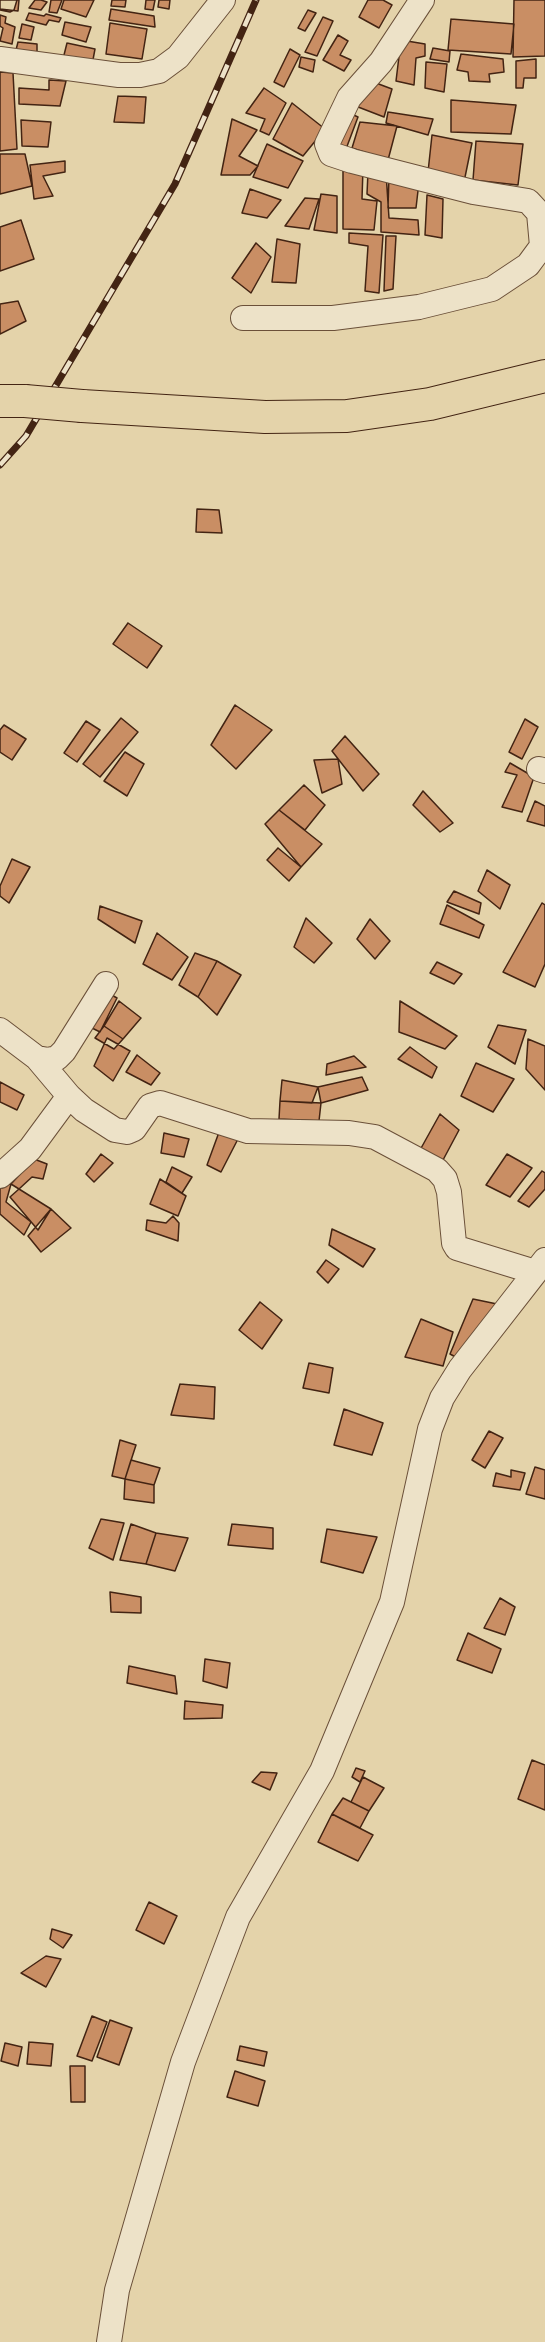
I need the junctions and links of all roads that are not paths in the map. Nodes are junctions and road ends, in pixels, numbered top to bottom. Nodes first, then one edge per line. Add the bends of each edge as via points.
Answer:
1 (223, 0) edge
2 (422, 0) edge
3 (0, 59) edge
4 (243, 318) dead end
5 (545, 376) edge
6 (13, 401) edge
7 (106, 984) dead end
8 (0, 1030) edge
9 (37, 1058) junction
10 (69, 1096) junction
11 (0, 1176) edge
12 (540, 1266) edge
13 (109, 2342) edge

1 - 3 street via 178,57 159,71 119,75
2 - 4 street via 381,62 349,98 327,144 331,154 473,192 528,201 539,213 542,246 528,265 492,289 419,307 333,318
5 - 6 main road, bridge via 430,404 347,417 265,417
7 - 9 street via 64,1051 57,1058
8 - 9 street
9 - 10 street
10 - 11 street via 30,1149
10 - 12 street via 115,1130 128,1132 150,1106 160,1103 248,1131 375,1137 437,1170 445,1179 457,1248
12 - 13 street via 442,1398 430,1429 392,1602 322,1771 238,1917 183,2062 117,2290

